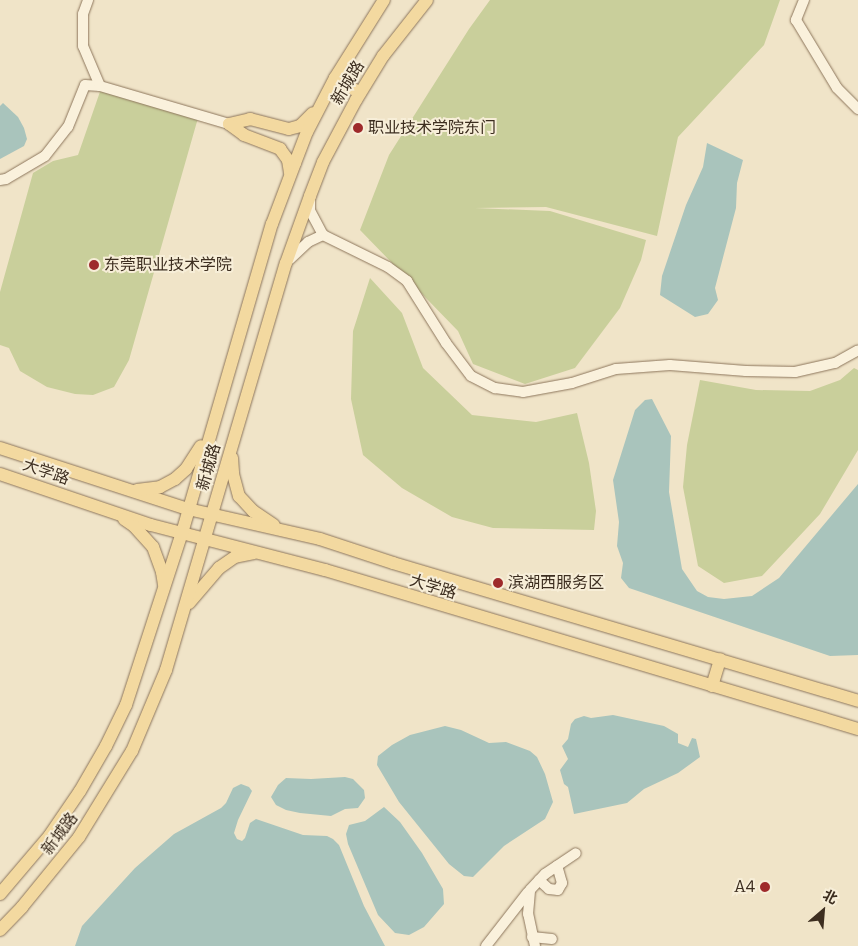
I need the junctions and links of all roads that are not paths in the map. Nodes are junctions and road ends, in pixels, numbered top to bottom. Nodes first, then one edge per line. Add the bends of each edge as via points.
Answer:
1 (88, 0) edge
2 (384, 0) edge
3 (427, 0) edge
4 (804, 0) edge
5 (335, 78) junction
6 (100, 86) junction
7 (360, 93) junction
8 (322, 101) junction
9 (858, 109) edge
10 (229, 124) junction
11 (289, 178) junction
12 (0, 180) edge
13 (310, 196) junction
14 (323, 235) junction
15 (286, 263) junction
16 (858, 350) edge
17 (213, 424) junction
18 (234, 438) junction
19 (0, 448) edge
20 (0, 474) edge
21 (128, 490) junction
22 (188, 509) junction
23 (114, 512) junction
24 (212, 515) junction
25 (182, 532) junction
26 (290, 532) junction
27 (205, 539) junction
28 (264, 553) junction
29 (164, 590) junction
30 (182, 613) junction
31 (720, 659) junction
32 (712, 686) junction
33 (858, 700) edge
34 (858, 729) edge
35 (576, 853) dead end
36 (557, 866) junction
37 (539, 880) junction
38 (530, 890) junction
39 (0, 894) edge
40 (0, 930) edge
41 (552, 939) dead end
42 (534, 942) edge
43 (486, 946) edge

1 - 6 street via 83,14 83,46
2 - 5 main road, 新城路
3 - 7 main road, 新城路 via 383,56
4 - 9 street via 796,20 837,88
5 - 7 main road
5 - 8 main road, 新城路
6 - 10 street
6 - 12 street via 84,85 68,127 45,156
7 - 13 main road, 新城路
8 - 10 main road via 311,116 295,128 250,119
8 - 11 main road, 新城路
10 - 11 main road via 244,136 284,151 290,164
11 - 17 main road, 新城路 via 272,224
13 - 14 street via 310,211
13 - 15 main road, 新城路
14 - 15 street via 298,250
14 - 16 street via 407,280 471,376 495,388 523,392 572,382 616,368 670,365 795,372 835,363
15 - 18 main road, 新城路
17 - 21 main road via 194,458 174,479 151,489
17 - 22 main road, 新城路
18 - 24 main road, 新城路
18 - 26 main road via 233,474 240,496 260,517
19 - 21 main road, 大学路
20 - 23 main road, 大学路
21 - 22 main road, 大学路
22 - 24 main road, 大学路
22 - 25 main road, 新城路
23 - 25 main road, 大学路
23 - 29 main road via 134,526 153,547 162,572
24 - 26 main road, 大学路
24 - 27 main road, 新城路
25 - 27 main road, 大学路
25 - 29 main road, 新城路
26 - 31 main road, 大学路 via 320,538 393,563
27 - 28 main road, 大学路
27 - 30 main road, 新城路
28 - 30 main road via 244,554 227,562 203,584
28 - 32 main road, 大学路
29 - 39 main road, 新城路 via 132,686 106,746 50,835
30 - 40 main road, 新城路 via 166,670 118,776 79,838
31 - 32 main road
31 - 33 main road, 大学路
32 - 34 main road, 大学路
35 - 36 street
36 - 37 street
36 - 37 street via 562,883 558,890 549,889
37 - 38 street
38 - 42 street via 528,914
38 - 43 street
41 - 42 street

